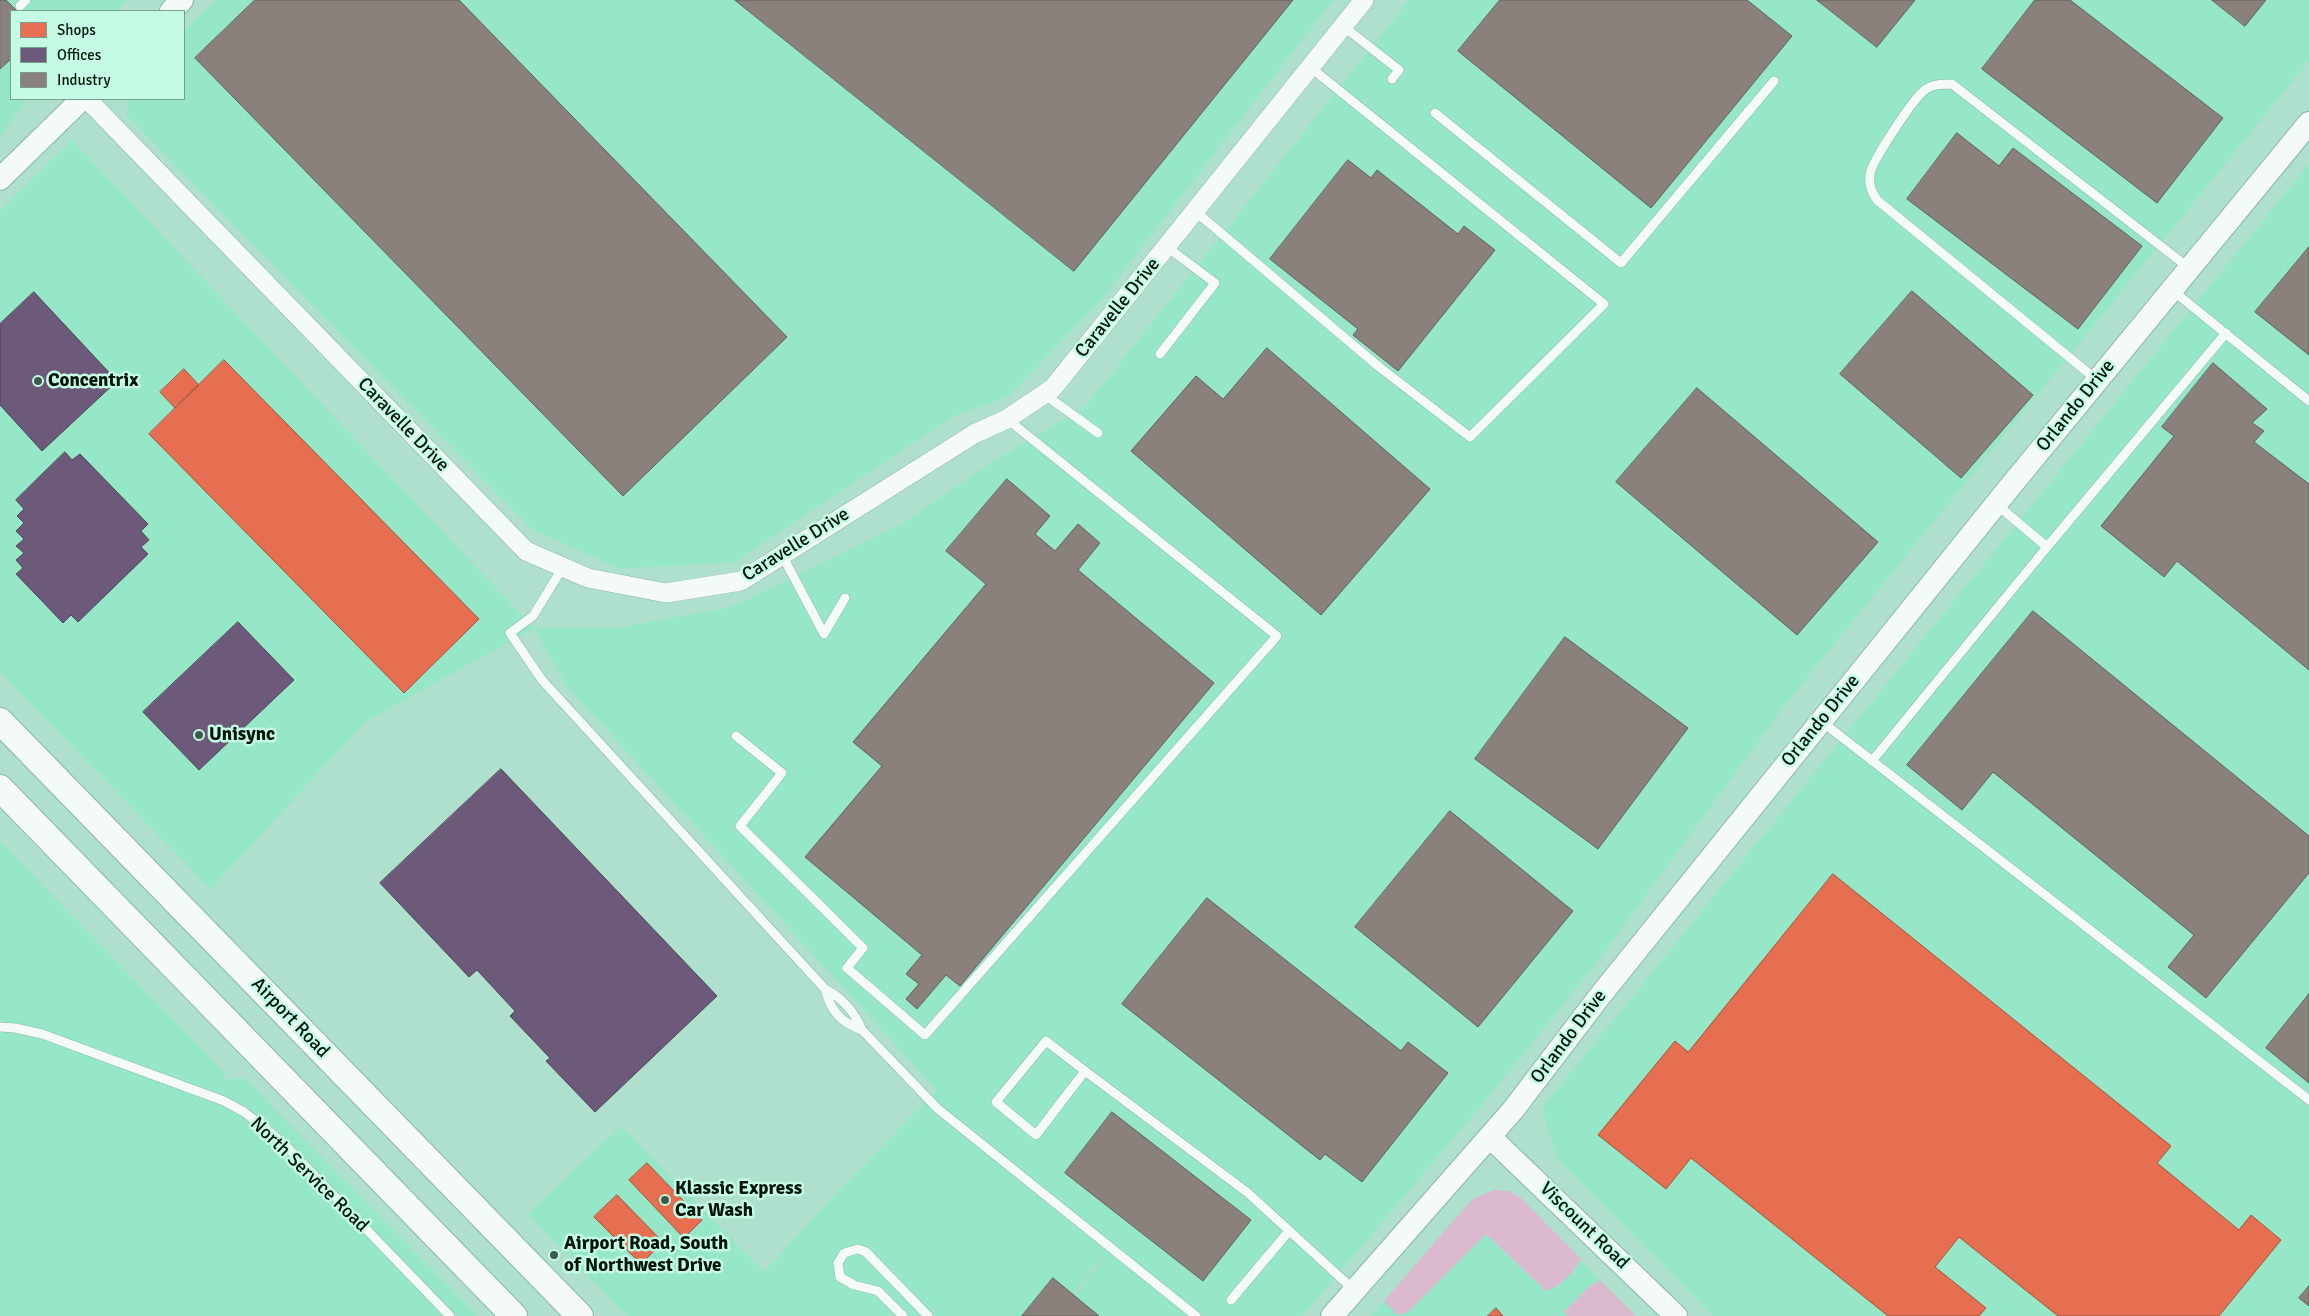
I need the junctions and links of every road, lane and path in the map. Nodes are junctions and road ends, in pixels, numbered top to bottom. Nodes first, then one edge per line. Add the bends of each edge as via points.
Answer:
1 (182, 0) edge
2 (1364, 0) edge
3 (172, 10) edge
4 (1343, 26) junction
5 (1310, 67) junction
6 (1392, 79) dead end
7 (1774, 81) dead end
8 (81, 100) edge
9 (88, 100) edge
10 (1434, 113) dead end
11 (2309, 123) edge
12 (0, 179) edge
13 (1195, 211) junction
14 (1167, 247) junction
15 (2189, 268) junction
16 (2172, 290) junction
17 (2226, 333) junction
18 (1160, 354) dead end
19 (2098, 380) junction
20 (1044, 394) junction
21 (2309, 400) edge
22 (1007, 419) junction
23 (1098, 433) dead end
24 (1996, 504) junction
25 (2047, 547) junction
26 (782, 555) junction
27 (563, 567) junction
28 (845, 598) dead end
29 (0, 721) edge
30 (1821, 721) junction
31 (736, 736) dead end
32 (1872, 761) junction
33 (0, 788) edge
34 (825, 989) junction
35 (0, 1027) edge
36 (862, 1030) junction
37 (1085, 1071) junction
38 (2309, 1100) edge
39 (1490, 1137) junction
40 (1289, 1231) junction
41 (1110, 1247) junction
42 (1354, 1290) junction
43 (1076, 1293) dead end
44 (1231, 1300) dead end
45 (578, 1315) edge
46 (450, 1316) edge
47 (514, 1316) edge
48 (903, 1316) edge
49 (928, 1316) edge
50 (1196, 1316) edge
51 (1332, 1316) edge
52 (1676, 1316) edge

1 - 3 street
2 - 4 street, Caravelle Drive
4 - 5 street, Caravelle Drive
4 - 6 lane via 1400,70
5 - 13 street, Caravelle Drive
5 - 13 lane via 1604,304 1470,438 1378,366
7 - 10 lane via 1621,263
8 - 12 street
9 - 27 street, Caravelle Drive via 526,551
11 - 15 street, Orlando Drive
13 - 14 street, Caravelle Drive
14 - 18 lane via 1215,283
14 - 20 street, Caravelle Drive via 1053,388
15 - 16 street, Orlando Drive
15 - 19 lane via 1952,84 1940,83 1925,90 1898,123 1870,172 1870,189 1877,200
16 - 17 lane
16 - 19 street, Orlando Drive
17 - 21 lane
17 - 25 lane
19 - 24 street, Orlando Drive
20 - 22 street, Caravelle Drive
20 - 23 lane
22 - 26 street, Caravelle Drive via 974,434
22 - 31 lane via 1277,636 925,1035 847,968 863,948 740,826 782,773
24 - 25 lane
24 - 30 street, Orlando Drive
25 - 32 lane
26 - 27 street, Caravelle Drive via 741,581 666,593 588,578
26 - 28 lane via 824,634
27 - 34 lane via 533,616 510,634 542,680
29 - 45 main road, Airport Road
30 - 32 lane
30 - 39 street, Orlando Drive
32 - 38 lane
33 - 47 main road
34 - 36 lane via 850,1008
34 - 36 lane via 830,1006 848,1024
35 - 46 lane, North Service Road via 42,1034 224,1101 244,1112 288,1150
36 - 41 lane via 938,1109
37 - 37 lane via 1036,1135 996,1102 1046,1041
37 - 40 lane via 1248,1193
39 - 42 street, Orlando Drive
39 - 52 street, Viscount Road
40 - 42 lane
40 - 44 lane
41 - 43 path
41 - 50 lane
42 - 51 street, Orlando Drive
48 - 49 lane via 878,1291 854,1285 840,1277 838,1263 844,1253 858,1249 866,1252

